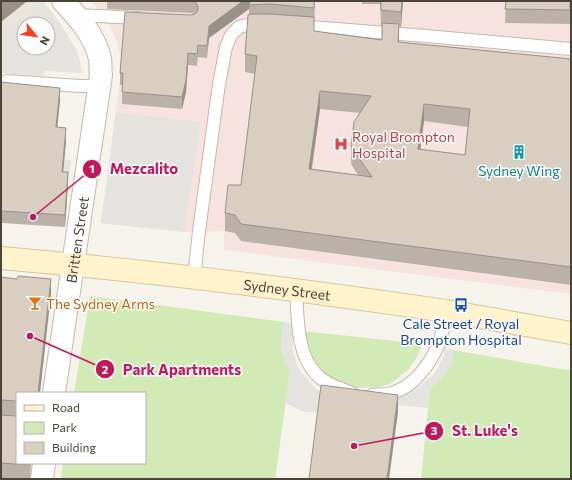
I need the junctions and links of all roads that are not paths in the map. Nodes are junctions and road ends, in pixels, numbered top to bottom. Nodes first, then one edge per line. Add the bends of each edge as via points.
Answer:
1 (70, 8) edge
2 (154, 18) edge
3 (571, 49) edge
4 (7, 81) edge
5 (99, 86) junction
6 (1, 258) edge
7 (74, 265) junction
8 (194, 278) junction
9 (296, 290) junction
10 (447, 311) junction
11 (571, 333) edge
12 (54, 392) edge
13 (44, 464) edge
14 (42, 479) edge

1 - 2 lane
1 - 5 street, Britten Street via 91,36 100,60
3 - 8 lane via 281,25 251,24 239,27 230,35 219,84
4 - 5 lane
5 - 7 street, Britten Street
6 - 7 main road, Sydney Street
7 - 8 main road, Sydney Street
7 - 12 street, Britten Street
8 - 9 main road, Sydney Street
9 - 10 main road, Sydney Street
9 - 10 lane via 302,350 308,362 316,374 327,382 352,393 388,394 407,385 427,365 437,347
10 - 11 main road, Sydney Street
13 - 14 street

